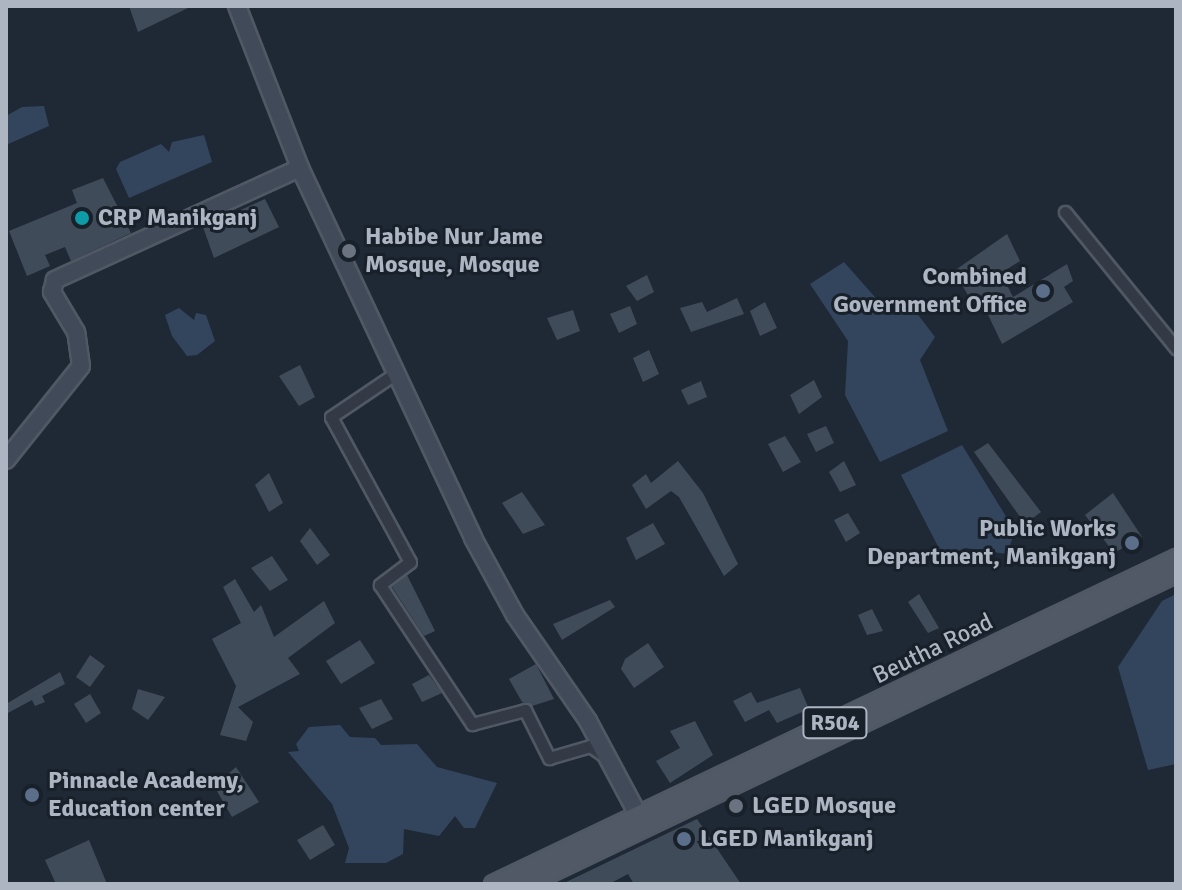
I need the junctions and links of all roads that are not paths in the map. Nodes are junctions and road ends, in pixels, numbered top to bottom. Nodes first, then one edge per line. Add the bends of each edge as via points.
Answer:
1 (237, 6) edge
2 (300, 168) junction
3 (1065, 212) dead end
4 (1176, 348) edge
5 (393, 375) junction
6 (6, 460) edge
7 (1176, 558) edge
8 (1176, 574) edge
9 (608, 760) junction
10 (642, 823) junction
11 (493, 884) edge
12 (528, 884) edge

1 - 2 street
2 - 5 street
2 - 6 street via 55,280 52,292 76,332 81,366
3 - 4 street
5 - 9 street via 515,615
5 - 9 street via 331,417 410,562 380,585 472,724 525,710 549,758 590,746
7 - 10 main road, Beutha Road / R504
8 - 10 main road, Beutha Road / R504
9 - 10 street
10 - 11 main road, Beutha Road / R504
10 - 12 main road, Beutha Road / R504

